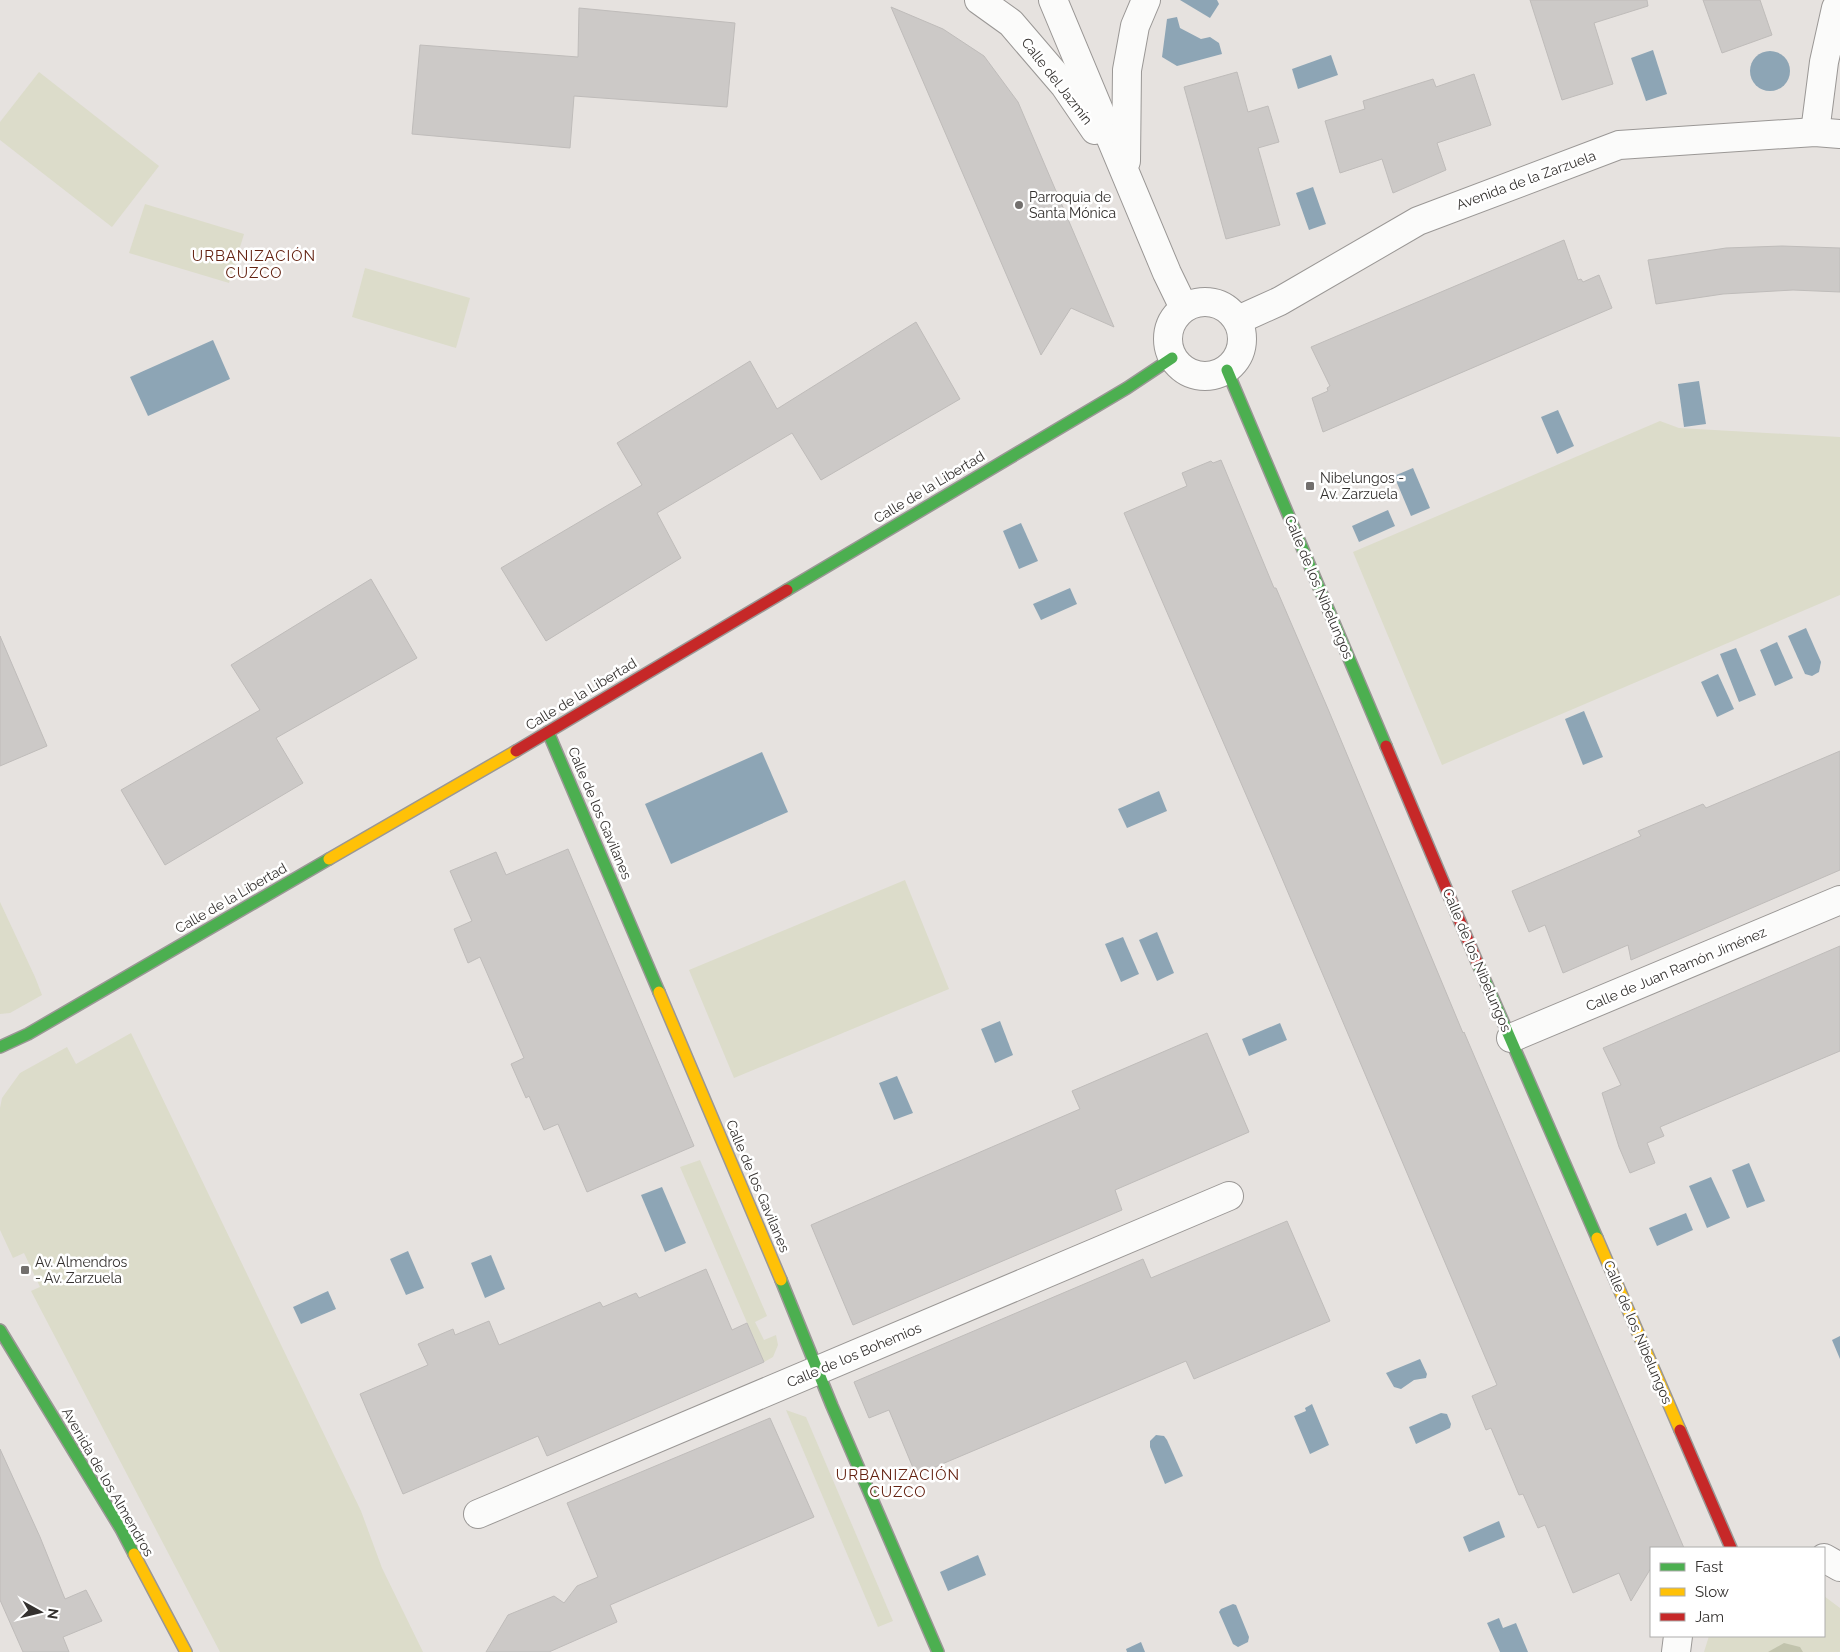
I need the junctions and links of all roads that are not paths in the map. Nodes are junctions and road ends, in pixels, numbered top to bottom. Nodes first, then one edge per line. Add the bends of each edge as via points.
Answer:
1 (979, 0) edge
2 (1053, 0) edge
3 (1146, 0) edge
4 (1840, 4) edge
5 (1827, 133) edge
6 (1126, 173) junction
7 (1184, 308) junction
8 (1238, 320) junction
9 (1172, 358) junction
10 (1227, 370) junction
11 (548, 732) junction
12 (1840, 900) edge
13 (1511, 1038) junction
14 (0, 1047) edge
15 (1229, 1196) dead end
16 (0, 1330) edge
17 (818, 1370) junction
18 (478, 1514) dead end
19 (1730, 1547) edge
20 (1825, 1559) edge
21 (1840, 1567) edge
22 (1678, 1637) edge
23 (186, 1652) edge
24 (938, 1652) edge
25 (1676, 1652) edge

1 - 6 street, Calle del Jazmín via 1011,23 1041,58
2 - 6 street, Calle del Jazmín
3 - 6 street, Calle del Jazmín via 1135,26 1127,70
4 - 5 street via 1836,8 1824,62
5 - 8 street, Avenida de la Zarzuela via 1619,145 1418,221 1280,301
6 - 7 street, Calle del Jazmín
7 - 8 street via 1203,301 1224,306
7 - 9 street via 1171,322 1167,341
8 - 10 street via 1243,339 1240,355
9 - 10 street via 1189,373 1208,377
9 - 11 street, Calle de la Libertad via 1127,388
10 - 13 street, Calle de los Nibelungos
11 - 14 street, Calle de la Libertad via 28,1034
11 - 17 street, Calle de los Gavilanes
12 - 13 street, Calle de Juan Ramón Jiménez
13 - 19 street, Calle de los Nibelungos
15 - 17 street, Calle de los Bohemios
16 - 23 street, Avenida de los Almendros via 121,1529
17 - 18 street, Calle de los Bohemios
17 - 24 street, Calle de los Gavilanes
20 - 21 street
22 - 25 street

